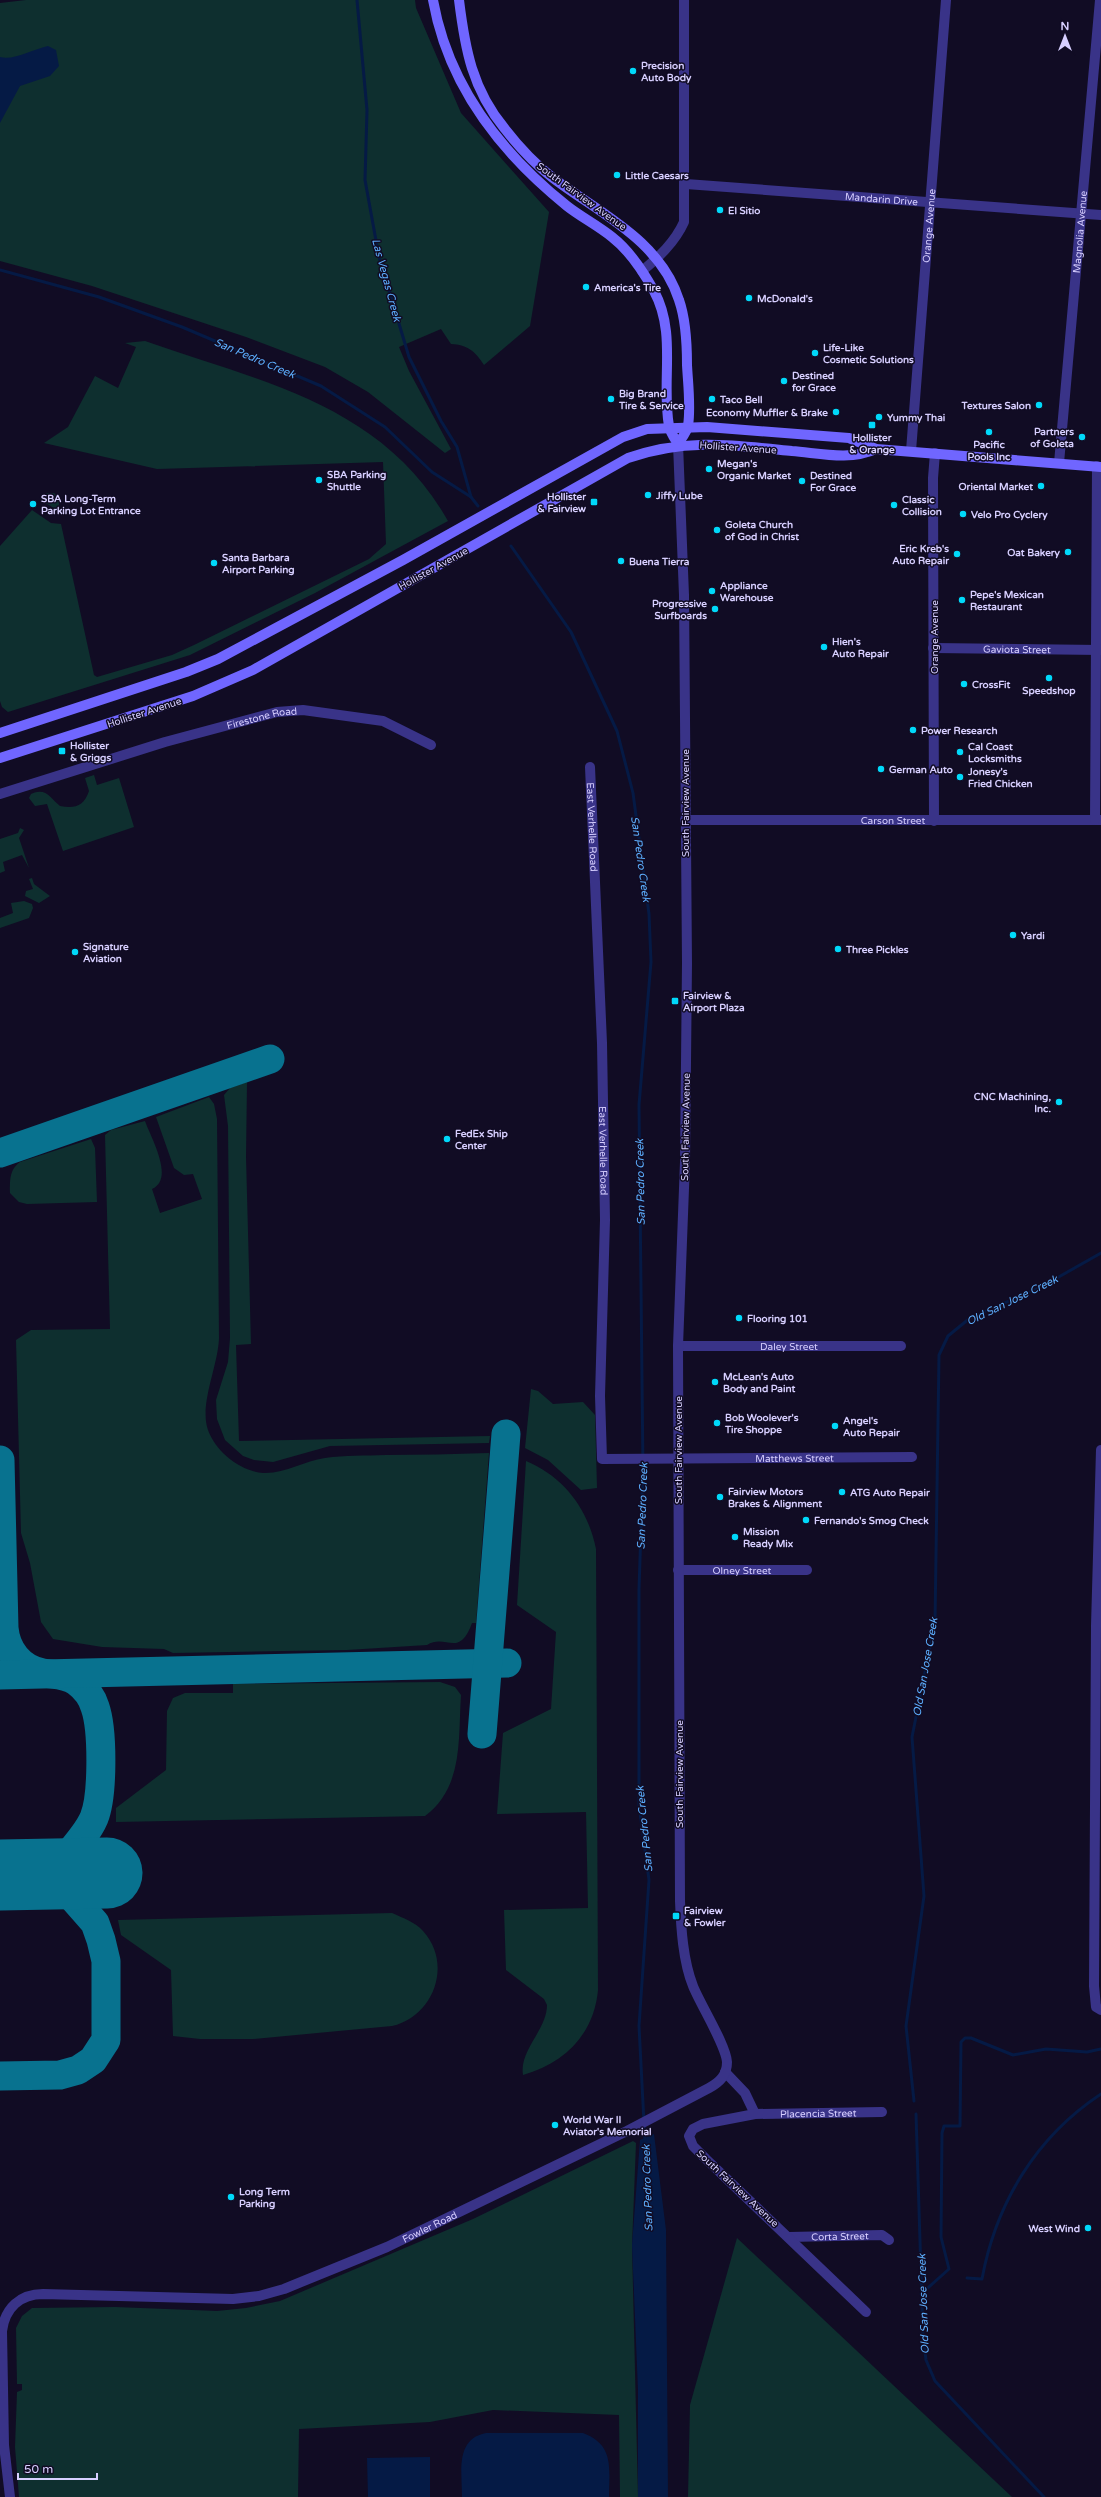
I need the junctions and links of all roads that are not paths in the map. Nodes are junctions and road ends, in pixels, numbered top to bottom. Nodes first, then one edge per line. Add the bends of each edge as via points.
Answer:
1 (433, 0) edge
2 (459, 0) edge
3 (684, 0) edge
4 (946, 0) edge
5 (1100, 0) edge
6 (686, 184) junction
7 (931, 202) junction
8 (1082, 213) junction
9 (1101, 215) edge
10 (656, 260) junction
11 (642, 272) junction
12 (688, 426) junction
13 (669, 427) junction
14 (678, 444) junction
15 (876, 449) junction
16 (911, 451) junction
17 (935, 453) junction
18 (1059, 463) junction
19 (1099, 466) edge
20 (933, 648) junction
21 (1098, 650) edge
22 (0, 733) edge
23 (431, 745) dead end
24 (0, 758) edge
25 (590, 767) dead end
26 (0, 794) edge
27 (685, 820) junction
28 (1098, 820) edge
29 (934, 821) junction
30 (678, 1346) junction
31 (901, 1346) dead end
32 (1101, 1450) edge
33 (912, 1458) dead end
34 (678, 1459) junction
35 (678, 1570) junction
36 (807, 1570) dead end
37 (1098, 2009) edge
38 (725, 2072) junction
39 (882, 2112) dead end
40 (755, 2114) junction
41 (789, 2237) junction
42 (889, 2240) dead end
43 (866, 2312) dead end
44 (10, 2497) edge

1 - 11 main road, South Fairview Avenue via 443,40 458,76 478,113 499,141 550,192 618,241
2 - 10 main road, South Fairview Avenue via 464,43 470,66 484,97 503,127 543,169 621,224 642,242
3 - 6 street
4 - 7 street, Orange Avenue
5 - 8 street, Magnolia Avenue
6 - 7 street, Mandarin Drive
6 - 10 street via 684,222 678,235
7 - 8 street, Mandarin Drive
7 - 16 street, Orange Avenue
8 - 9 street, Mandarin Drive
8 - 18 street, Magnolia Avenue
10 - 11 street
10 - 12 main road, South Fairview Avenue via 680,300 687,347
11 - 13 main road, South Fairview Avenue via 660,302 664,318
12 - 13 main road, Hollister Avenue
12 - 14 main road, South Fairview Avenue
12 - 15 main road, Hollister Avenue via 769,430 849,438
13 - 14 main road, South Fairview Avenue
13 - 22 main road, Hollister Avenue via 647,429 623,437 301,616 218,659 186,672
14 - 15 main road, Hollister Avenue via 709,444 852,456
14 - 24 main road, Hollister Avenue via 644,452 618,463 253,670 193,696
14 - 27 street, South Fairview Avenue via 684,595
15 - 16 main road, Hollister Avenue
16 - 17 main road, Hollister Avenue
17 - 18 main road, Hollister Avenue
17 - 20 street, Orange Avenue
18 - 19 main road, Hollister Avenue
19 - 21 street
20 - 21 street, Gaviota Street
20 - 29 street, Orange Avenue
21 - 28 street
23 - 26 street, Firestone Road via 383,721 303,710 277,712 232,723
25 - 34 street, East Verhelle Road via 603,1058 605,1220 601,1373 602,1459
27 - 29 street, Carson Street
27 - 30 street, South Fairview Avenue via 686,1082
28 - 29 street, Carson Street
30 - 31 street, Daley Street
30 - 34 street, South Fairview Avenue
32 - 37 street via 1096,1626
33 - 34 street, Matthews Street
34 - 35 street, South Fairview Avenue
35 - 36 street, Olney Street
35 - 38 street, South Fairview Avenue via 681,1909 692,1984 724,2050 727,2061
38 - 40 street via 745,2093
38 - 44 street, Fowler Road via 715,2085 662,2114 387,2247 284,2289 246,2298 33,2294 17,2301 5,2316 2,2331 5,2462
39 - 40 street, Placencia Street
40 - 41 street, South Fairview Avenue via 699,2125 692,2130 690,2142
41 - 42 street, Corta Street via 882,2235
41 - 43 street, South Fairview Avenue

